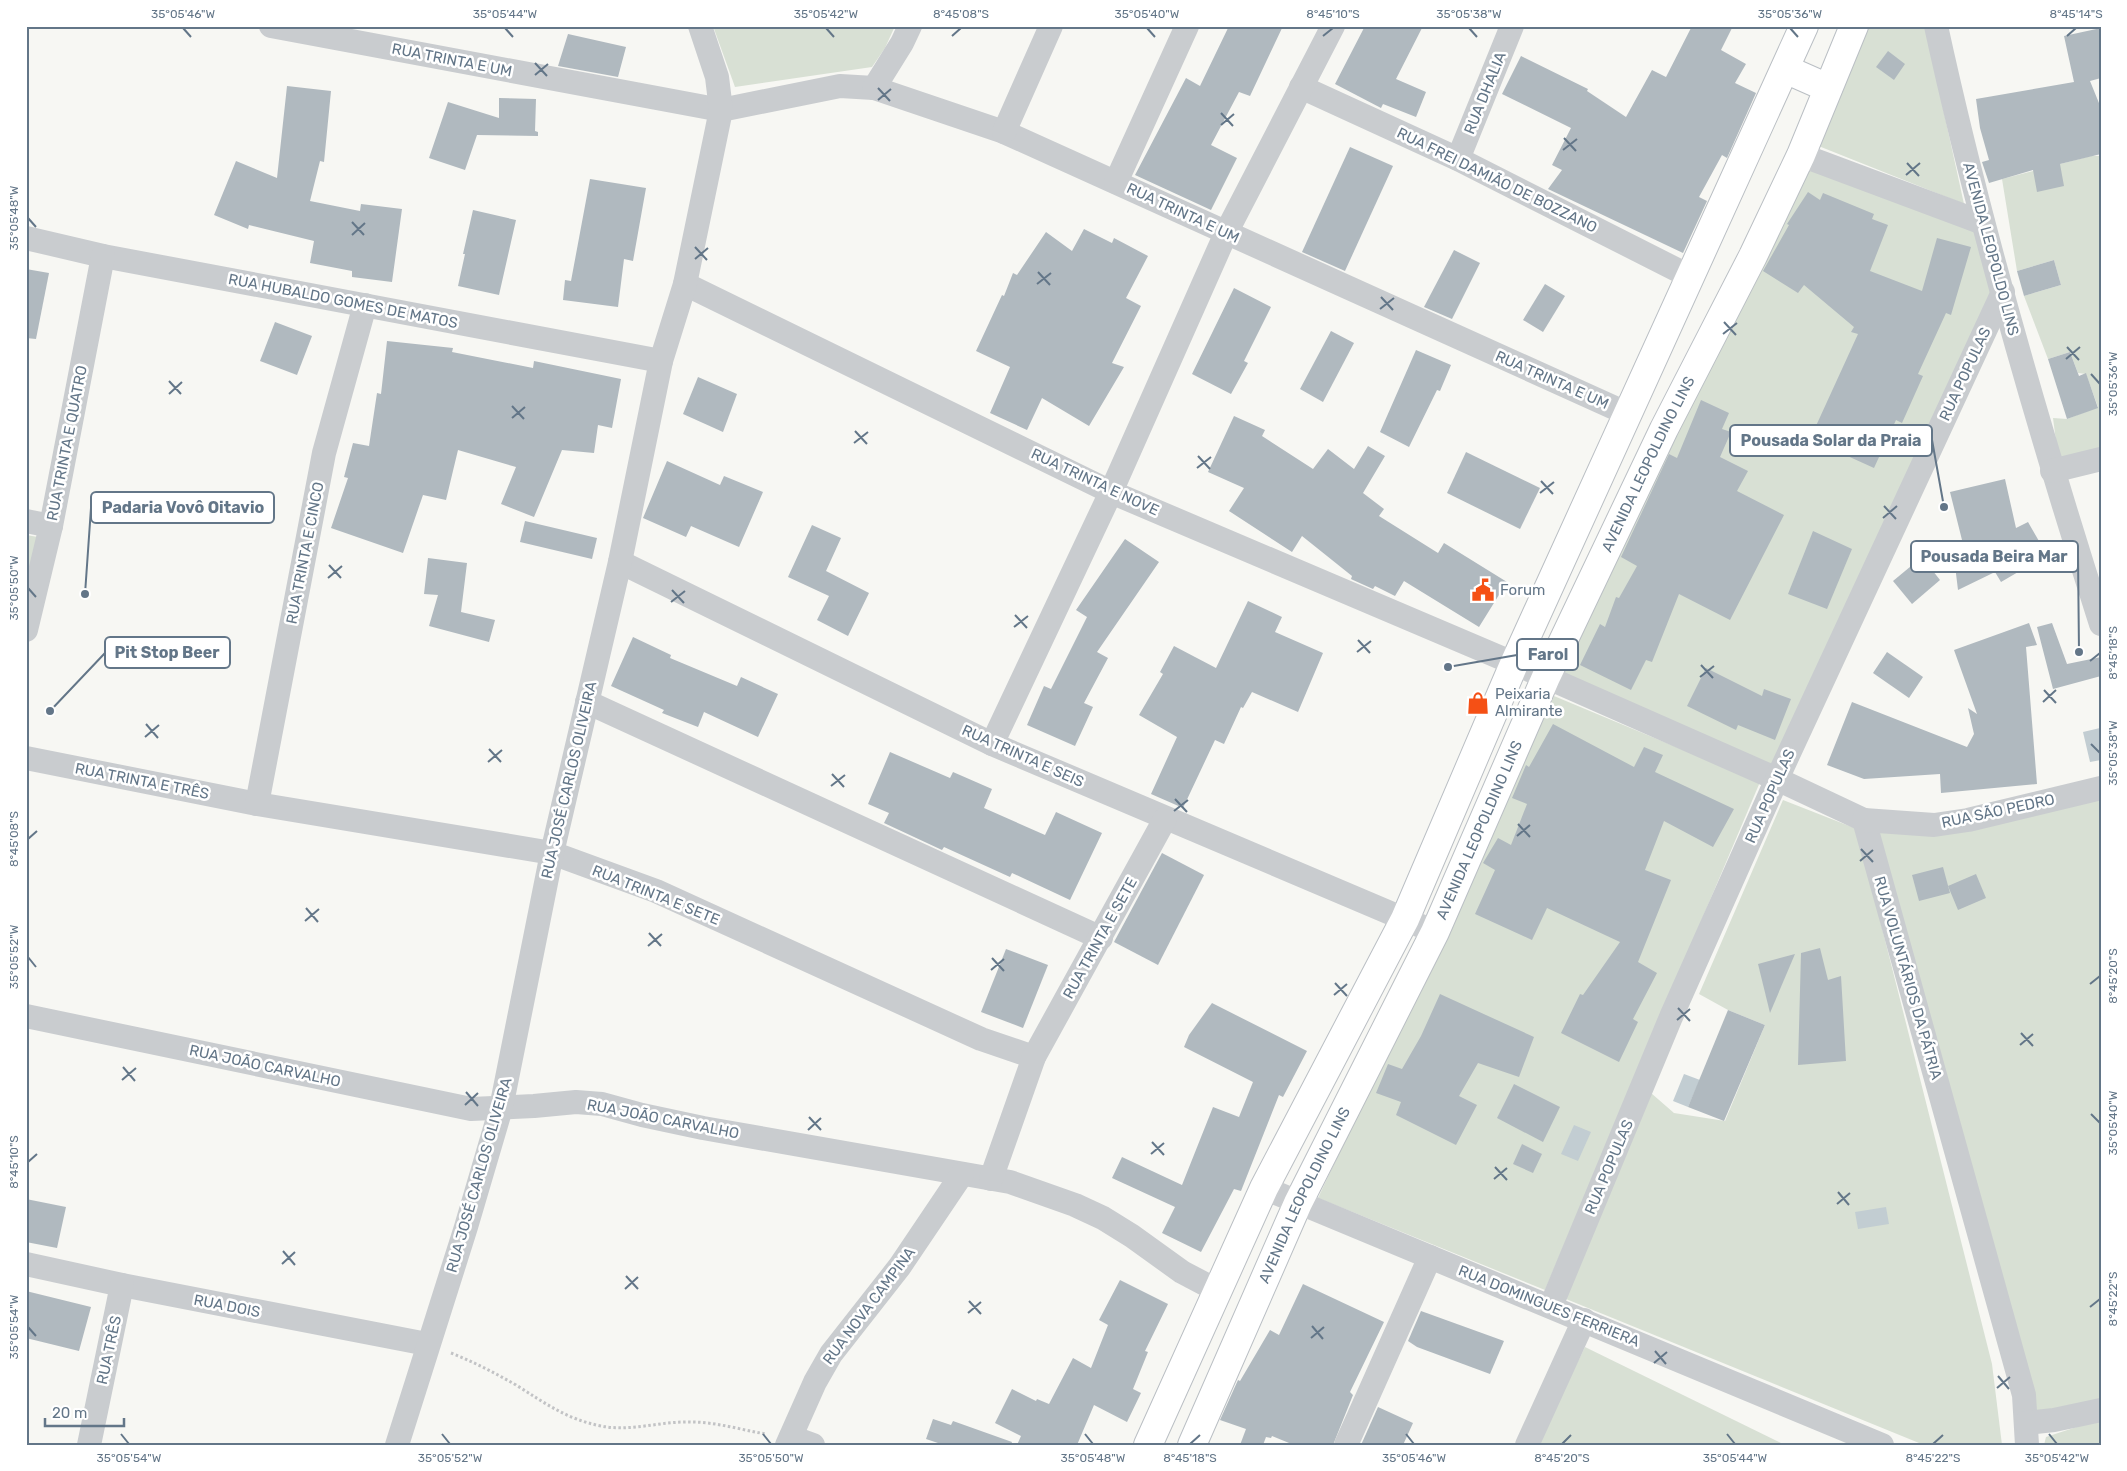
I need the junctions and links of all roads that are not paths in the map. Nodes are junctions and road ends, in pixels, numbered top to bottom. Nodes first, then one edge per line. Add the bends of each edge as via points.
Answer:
1 (271, 26) edge
2 (700, 26) edge
3 (910, 26) edge
4 (1051, 26) edge
5 (1187, 26) edge
6 (1333, 26) edge
7 (1512, 26) edge
8 (1804, 26) edge
9 (1854, 26) edge
10 (1936, 26) edge
11 (1785, 69) junction
12 (1301, 86) junction
13 (874, 88) junction
14 (1828, 88) junction
15 (722, 110) junction
16 (1004, 132) junction
17 (1801, 155) junction
18 (1458, 159) junction
19 (1116, 182) junction
20 (1983, 224) junction
21 (1226, 233) junction
22 (26, 238) edge
23 (103, 256) junction
24 (1691, 277) junction
25 (685, 284) junction
26 (2003, 292) junction
27 (365, 305) junction
28 (660, 361) junction
29 (1628, 414) junction
30 (2101, 459) edge
31 (2052, 470) junction
32 (1111, 492) junction
33 (26, 521) edge
34 (51, 526) junction
35 (620, 562) junction
36 (2101, 624) edge
37 (26, 630) edge
38 (1514, 664) junction
39 (1546, 677) junction
40 (587, 702) junction
41 (992, 744) junction
42 (26, 758) edge
43 (1777, 779) junction
44 (2101, 788) edge
45 (257, 804) junction
46 (1165, 818) junction
47 (1864, 820) junction
48 (552, 853) junction
49 (1404, 919) junction
50 (1435, 932) junction
51 (1100, 938) junction
52 (26, 1016) edge
53 (1034, 1057) junction
54 (501, 1108) junction
55 (962, 1174) junction
56 (991, 1179) junction
57 (1264, 1188) junction
58 (1298, 1203) junction
59 (1430, 1257) junction
60 (26, 1264) edge
61 (122, 1285) junction
62 (1218, 1291) junction
63 (1551, 1306) junction
64 (1584, 1320) junction
65 (427, 1344) junction
66 (2101, 1410) edge
67 (2026, 1434) edge
68 (1844, 1437) edge
69 (789, 1441) edge
70 (89, 1445) edge
71 (397, 1445) edge
72 (814, 1445) edge
73 (1148, 1445) edge
74 (1192, 1445) edge
75 (1346, 1445) edge
76 (1527, 1445) edge
77 (1882, 1445) edge

1 - 15 street, RUA TRINTA E UM
2 - 15 street via 716,77
3 - 13 street
4 - 16 street
5 - 19 street
6 - 12 street
7 - 18 street, RUA DHALIA
8 - 11 main road
9 - 14 main road, AVENIDA LEOPOLDINO LINS
10 - 20 street, AVENIDA LEOPOLDO LINS
11 - 14 main road
11 - 24 main road
12 - 18 street, RUA FREI DAMIÃO DE BOZZANO
12 - 21 street
13 - 15 street, RUA TRINTA E UM via 840,86
13 - 16 street, RUA TRINTA E UM
14 - 17 main road, AVENIDA LEOPOLDINO LINS
15 - 25 street, RUA JOSÉ CARLOS OLIVEIRA
16 - 19 street, RUA TRINTA E UM
17 - 20 street
17 - 39 main road, AVENIDA LEOPOLDINO LINS via 1754,256 1664,429
18 - 24 street, RUA FREI DAMIÃO DE BOZZANO
19 - 21 street, RUA TRINTA E UM
20 - 26 street, AVENIDA LEOPOLDO LINS
21 - 29 street, RUA TRINTA E UM
21 - 32 street
22 - 23 street, RUA HUBALDO GOMES DE MATOS
23 - 27 street, RUA HUBALDO GOMES DE MATOS
23 - 34 street, RUA TRINTA E QUATRO
24 - 29 main road
25 - 28 street, RUA JOSÉ CARLOS OLIVEIRA
25 - 32 street, RUA TRINTA E NOVE
26 - 31 street, AVENIDA LEOPOLDO LINS
26 - 43 street, RUA POPULAS
27 - 28 street, RUA HUBALDO GOMES DE MATOS
27 - 45 street, RUA TRINTA E CINCO via 324,454
28 - 35 street, RUA JOSÉ CARLOS OLIVEIRA
29 - 38 main road
30 - 31 street
31 - 36 street, AVENIDA LEOPOLDO LINS
32 - 38 street, RUA TRINTA E NOVE
32 - 41 street
33 - 34 street
34 - 37 street, RUA TRINTA E QUATRO
35 - 40 street, RUA JOSÉ CARLOS OLIVEIRA
35 - 41 street, RUA TRINTA E SEIS
38 - 39 street, RUA TRINTA E NOVE
38 - 49 main road
39 - 43 street
39 - 50 main road, AVENIDA LEOPOLDINO LINS
40 - 48 street, RUA JOSÉ CARLOS OLIVEIRA
40 - 51 street
41 - 46 street, RUA TRINTA E SEIS
42 - 45 street, RUA TRINTA E TRÊS
43 - 47 street
43 - 63 street, RUA POPULAS via 1671,1017
44 - 47 street, RUA SÃO PEDRO via 1934,825
45 - 48 street, RUA TRINTA E SETE
46 - 49 street, RUA TRINTA E SEIS
46 - 51 street, RUA TRINTA E SETE
47 - 67 street, RUA VOLUNTÁRIOS DA PÁTRIA via 2024,1395
48 - 53 street, RUA TRINTA E SETE via 656,892 982,1039
48 - 54 street, RUA JOSÉ CARLOS OLIVEIRA
49 - 50 street, RUA TRINTA E SEIS
49 - 57 main road
50 - 58 main road, AVENIDA LEOPOLDINO LINS
51 - 53 street, RUA TRINTA E SETE
52 - 54 street, RUA JOÃO CARVALHO via 471,1109
53 - 56 street, RUA TRINTA E SETE
54 - 55 street, RUA JOÃO CARVALHO via 576,1102 602,1104 703,1128
54 - 65 street, RUA JOSÉ CARLOS OLIVEIRA
55 - 56 street, RUA JOÃO CARVALHO
55 - 69 street, RUA NOVA CAMPINA via 900,1266 831,1354
56 - 62 street, RUA JOÃO CARVALHO via 1010,1182 1075,1204
57 - 58 street, RUA DOMINGUES FERRIERA
57 - 62 main road
58 - 59 street, RUA DOMINGUES FERRIERA
58 - 74 main road, AVENIDA LEOPOLDINO LINS
59 - 63 street, RUA DOMINGUES FERRIERA
59 - 75 street
60 - 61 street, RUA DOIS
61 - 65 street, RUA DOIS
61 - 70 street, RUA TRÊS
62 - 73 main road
63 - 64 street, RUA DOMINGUES FERRIERA
64 - 68 street, RUA DOMINGUES FERRIERA
64 - 76 street
65 - 71 street, RUA JOSÉ CARLOS OLIVEIRA
66 - 67 street via 2054,1420
68 - 77 street, RUA DOMINGUES FERRIERA
69 - 72 street

